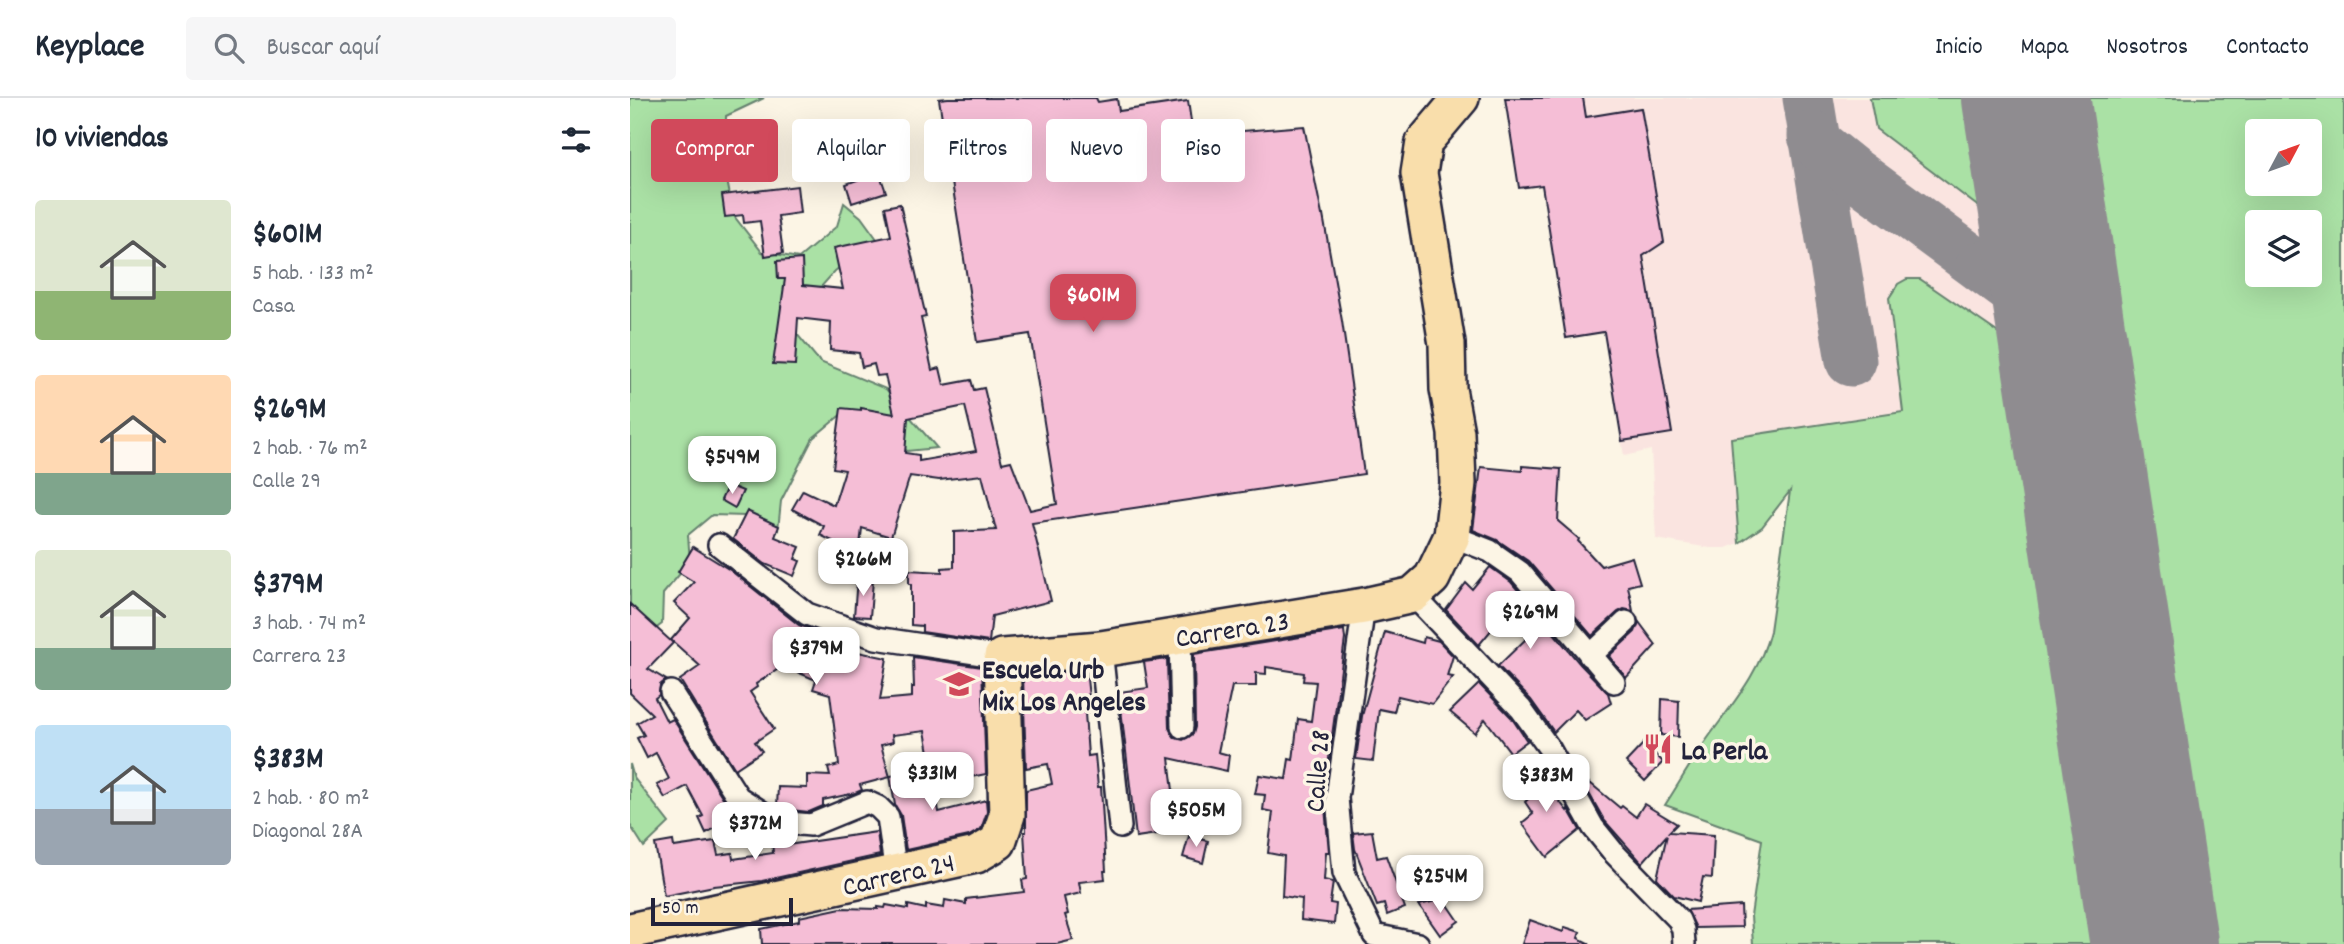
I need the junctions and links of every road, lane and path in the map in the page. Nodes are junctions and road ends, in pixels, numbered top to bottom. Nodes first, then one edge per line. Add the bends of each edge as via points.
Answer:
1 (1430, 98) edge
2 (1461, 98) edge
3 (1448, 389) junction
4 (1452, 536) junction
5 (719, 545) dead end
6 (1422, 587) junction
7 (1364, 606) junction
8 (1626, 622) dead end
9 (1180, 636) junction
10 (1101, 649) junction
11 (1590, 656) junction
12 (1002, 657) junction
13 (1614, 682) dead end
14 (671, 692) dead end
15 (1182, 727) dead end
16 (1120, 827) dead end
17 (896, 874) junction
18 (630, 931) edge
19 (1373, 939) edge
20 (1418, 944) edge
21 (1684, 944) edge

1 - 3 main road via 1398,145 1397,167 1428,344
2 - 3 main road via 1424,142 1419,173 1447,344
3 - 4 main road via 1458,483
4 - 6 main road
4 - 11 street via 1490,551 1520,572
5 - 12 street, Carrera 23 via 807,614 876,638
6 - 7 main road, Carrera 23
6 - 21 street via 1549,748 1593,827 1679,920
7 - 9 main road, Carrera 23
7 - 19 street, Calle 28 via 1336,798 1345,873
8 - 11 street
9 - 10 main road, Carrera 23
9 - 15 street
10 - 12 main road, Carrera 23
10 - 16 street
11 - 13 street
12 - 17 main road, Carrera 24 via 1007,815 998,842 976,855
14 - 17 street via 738,797 777,822 811,825 867,802 878,807 888,817
17 - 18 main road, Carrera 24
19 - 20 street

